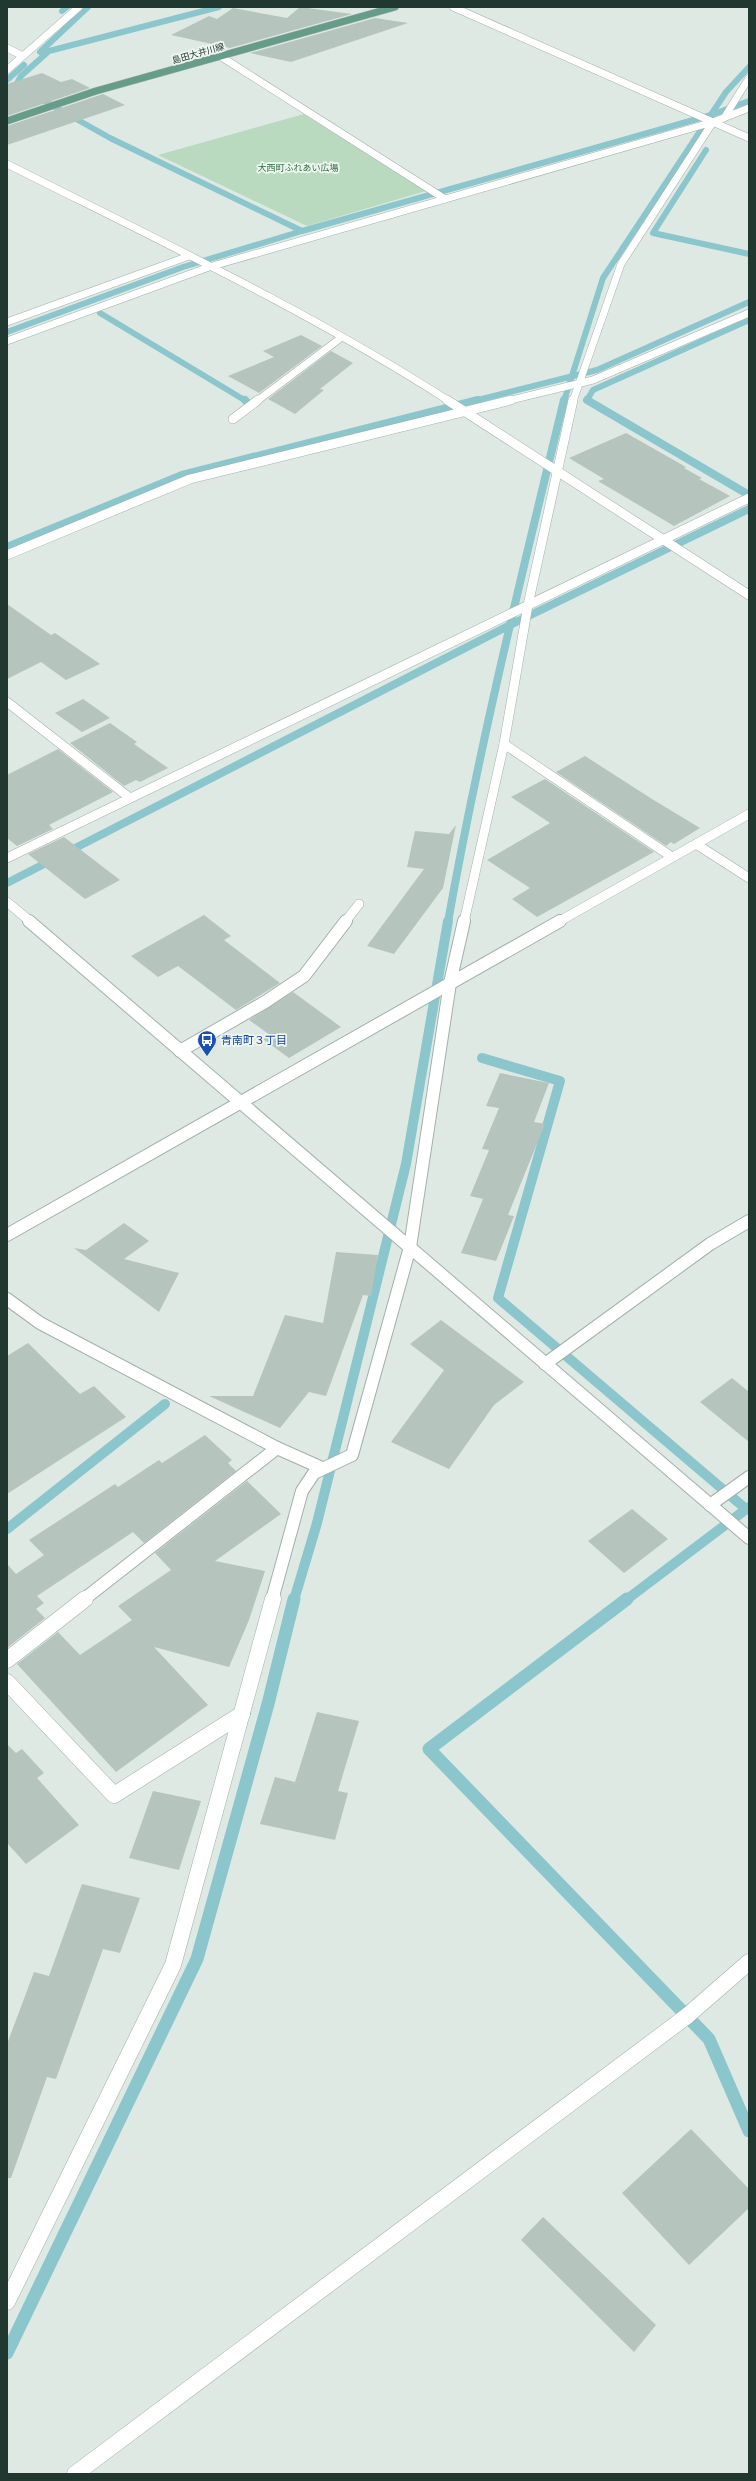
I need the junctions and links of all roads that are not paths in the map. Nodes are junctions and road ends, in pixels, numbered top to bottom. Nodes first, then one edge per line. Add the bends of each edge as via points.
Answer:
1 (79, 7) edge
2 (395, 7) edge
3 (453, 7) edge
4 (7, 48) edge
5 (23, 56) junction
6 (220, 56) junction
7 (7, 70) edge
8 (749, 78) edge
9 (749, 108) edge
10 (724, 118) junction
11 (7, 121) edge
12 (713, 122) junction
13 (749, 138) edge
14 (7, 164) edge
15 (445, 199) junction
16 (189, 256) junction
17 (209, 267) junction
18 (749, 313) edge
19 (7, 322) edge
20 (342, 337) junction
21 (7, 341) edge
22 (577, 384) junction
23 (466, 412) junction
24 (232, 419) dead end
25 (556, 470) junction
26 (749, 498) edge
27 (663, 539) junction
28 (7, 555) edge
29 (749, 595) edge
30 (528, 605) junction
31 (7, 702) edge
32 (504, 744) junction
33 (130, 798) junction
34 (749, 814) edge
35 (696, 844) junction
36 (7, 858) edge
37 (672, 858) junction
38 (749, 878) edge
39 (7, 902) edge
40 (359, 904) dead end
41 (450, 983) junction
42 (180, 1051) junction
43 (240, 1103) junction
44 (749, 1221) edge
45 (7, 1235) edge
46 (410, 1247) junction
47 (7, 1299) edge
48 (545, 1364) junction
49 (277, 1448) junction
50 (322, 1468) junction
51 (749, 1477) edge
52 (710, 1505) junction
53 (749, 1538) edge
54 (7, 1660) edge
55 (7, 1682) edge
56 (242, 1714) junction
57 (749, 1962) edge
58 (7, 2302) edge
59 (75, 2474) edge

1 - 5 street
2 - 6 main road, 島田大井川線
3 - 12 street
4 - 5 street
5 - 7 street
6 - 11 main road, 島田大井川線 via 96,91
6 - 15 street
8 - 10 street
9 - 10 street
10 - 12 street
12 - 13 street
12 - 15 street
12 - 22 street via 621,264
14 - 16 street
15 - 17 street
16 - 17 street
16 - 19 street
17 - 20 street
17 - 21 street
18 - 22 street via 593,380
20 - 23 street via 382,358
20 - 24 street
22 - 23 street
22 - 25 street
23 - 25 street
23 - 28 street via 190,479
25 - 27 street
25 - 30 street
26 - 27 street
27 - 29 street
27 - 30 street
30 - 32 street
30 - 33 street
31 - 33 street
32 - 37 street
32 - 41 street
33 - 36 street
34 - 35 street
35 - 37 street
35 - 38 street
37 - 41 street
39 - 42 street
40 - 42 street via 304,976 265,1002
41 - 43 street
41 - 46 street
42 - 43 street
43 - 45 street
43 - 46 street
44 - 48 street via 710,1244
46 - 48 street
46 - 50 street via 352,1455
47 - 49 street via 40,1323
48 - 52 street
49 - 50 street
49 - 54 street
50 - 56 street via 314,1473 302,1491
51 - 52 street
52 - 53 street
55 - 56 street via 114,1795
56 - 58 street via 173,1965
57 - 59 street via 687,2016

